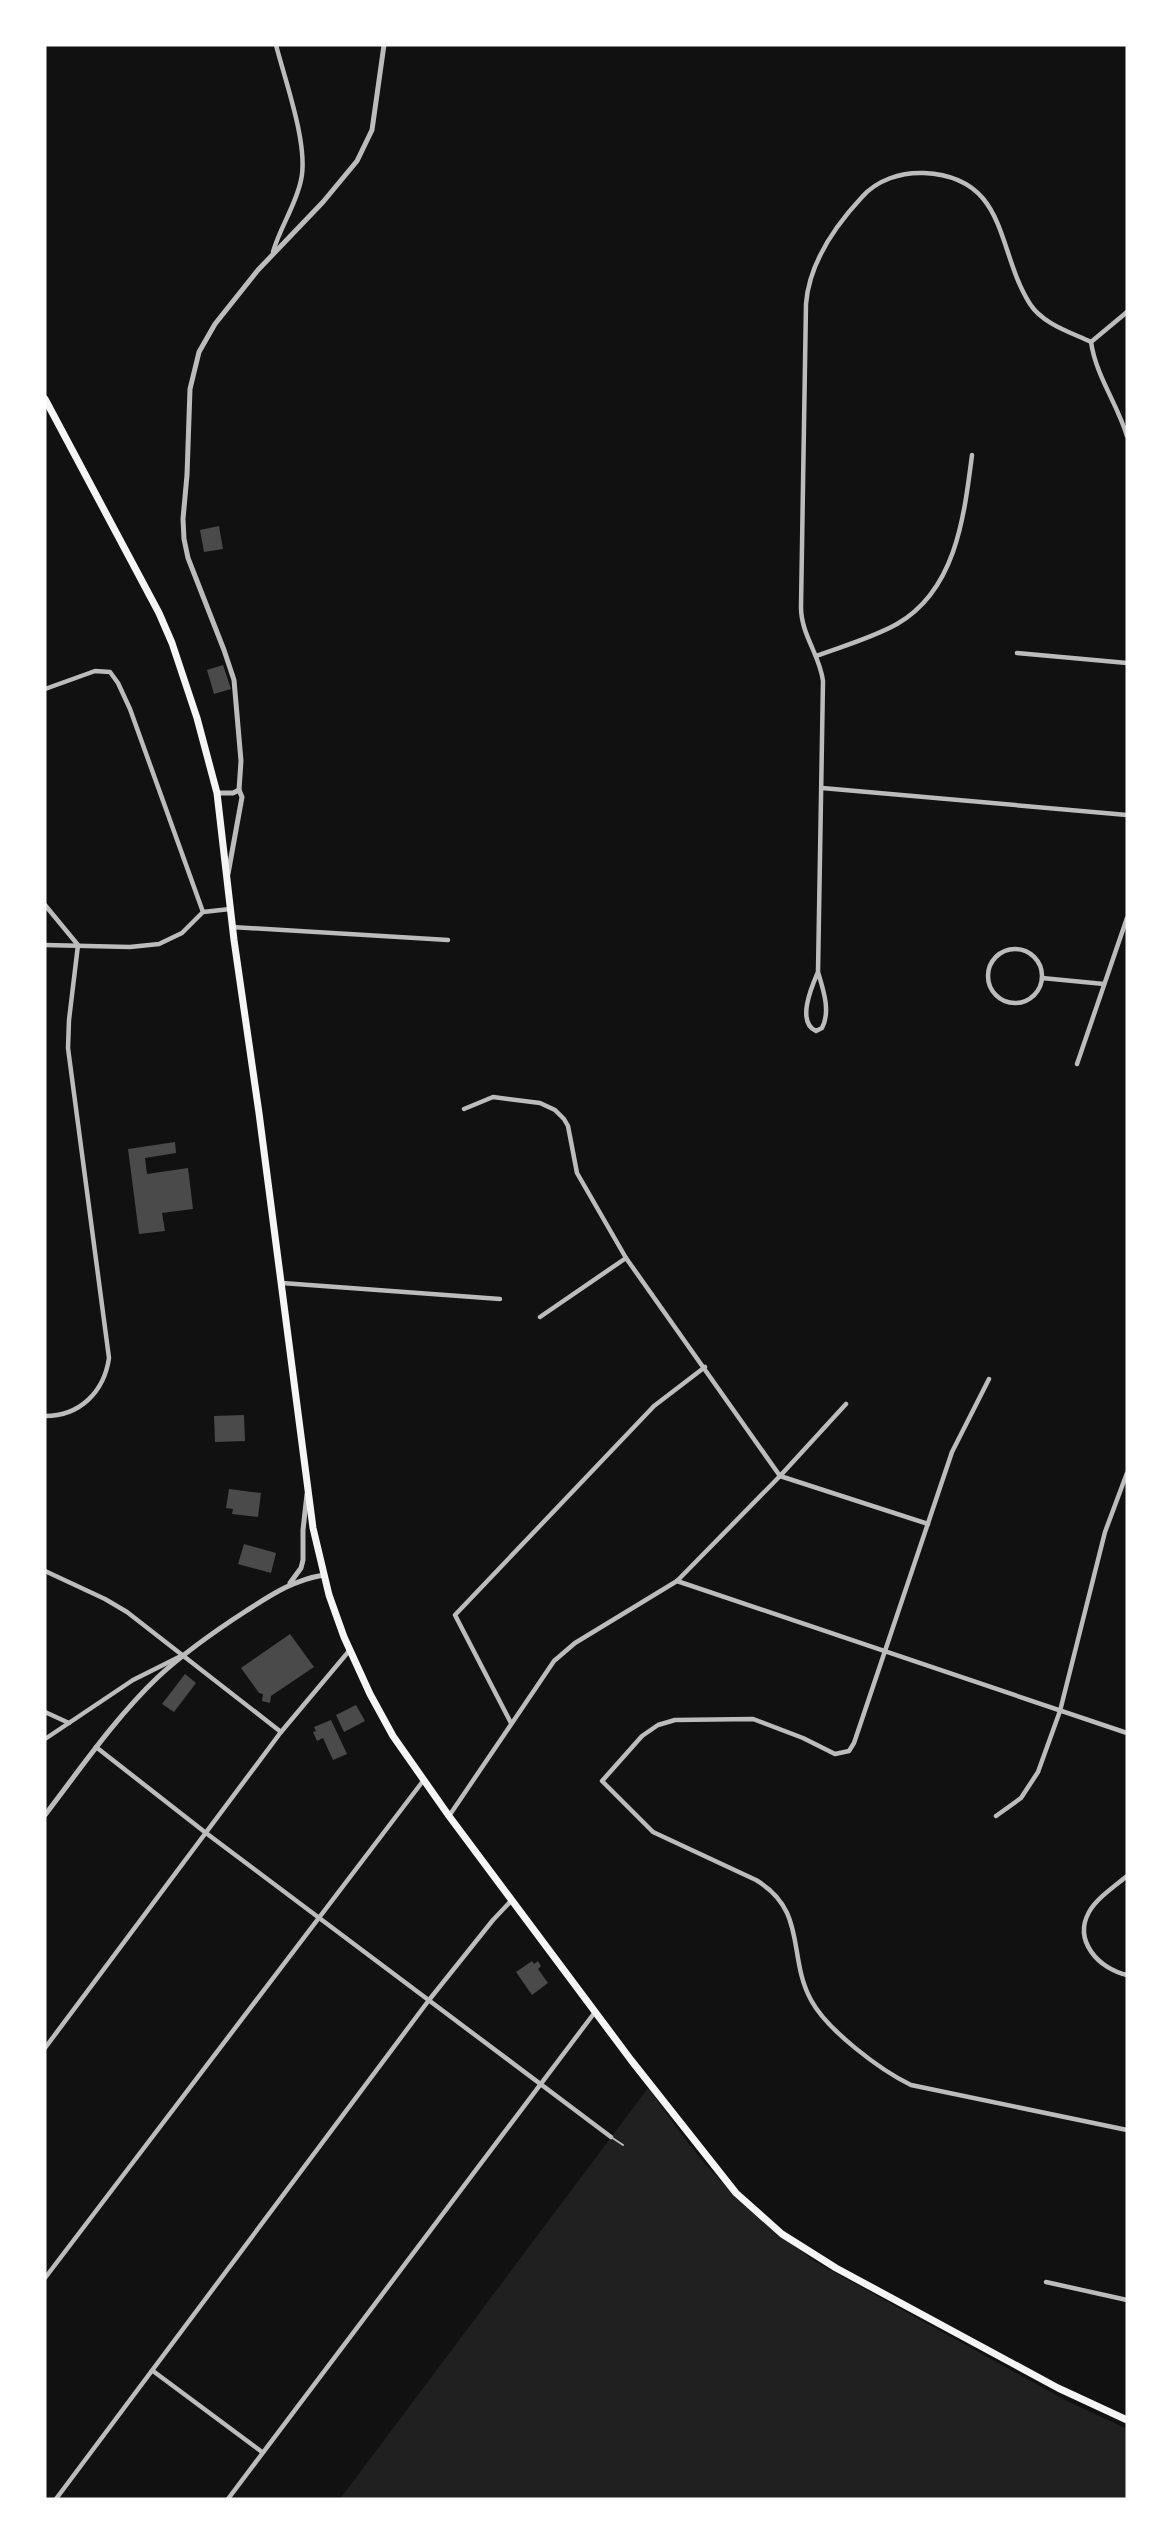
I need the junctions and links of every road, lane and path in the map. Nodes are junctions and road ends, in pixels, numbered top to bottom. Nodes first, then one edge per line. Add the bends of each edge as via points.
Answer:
1 (276, 45) edge
2 (384, 45) edge
3 (273, 252) junction
4 (1127, 312) edge
5 (1091, 342) junction
6 (45, 399) edge
7 (1127, 436) edge
8 (972, 455) dead end
9 (1017, 652) dead end
10 (816, 656) junction
11 (1127, 663) edge
12 (45, 688) edge
13 (822, 788) junction
14 (239, 790) junction
15 (217, 793) junction
16 (1127, 815) edge
17 (227, 878) junction
18 (45, 905) edge
19 (230, 909) junction
20 (203, 912) junction
21 (1127, 918) edge
22 (232, 927) junction
23 (448, 940) dead end
24 (45, 945) edge
25 (78, 945) junction
26 (818, 972) junction
27 (1041, 978) junction
28 (1104, 984) junction
29 (1077, 1064) dead end
30 (464, 1109) dead end
31 (626, 1258) junction
32 (282, 1283) junction
33 (501, 1299) dead end
34 (540, 1317) dead end
35 (705, 1367) junction
36 (989, 1379) dead end
37 (846, 1404) dead end
38 (45, 1416) edge
39 (1127, 1473) edge
40 (780, 1476) junction
41 (308, 1487) junction
42 (928, 1524) junction
43 (45, 1571) edge
44 (324, 1575) junction
45 (676, 1581) junction
46 (289, 1584) junction
47 (350, 1651) junction
48 (884, 1652) junction
49 (182, 1657) junction
50 (1060, 1711) junction
51 (45, 1712) edge
52 (69, 1723) junction
53 (511, 1723) junction
54 (281, 1732) junction
55 (1127, 1733) edge
56 (45, 1739) edge
57 (96, 1747) junction
58 (423, 1781) junction
59 (45, 1815) edge
60 (449, 1816) junction
61 (996, 1816) dead end
62 (206, 1833) junction
63 (1127, 1876) edge
64 (512, 1900) junction
65 (319, 1916) junction
66 (1127, 1975) edge
67 (429, 2000) junction
68 (595, 2012) junction
69 (45, 2048) edge
70 (540, 2083) junction
71 (1127, 2130) edge
72 (611, 2137) joint
73 (622, 2145) dead end
74 (45, 2278) edge
75 (1046, 2282) dead end
76 (1127, 2300) edge
77 (153, 2371) junction
78 (1127, 2420) edge
79 (262, 2452) junction
80 (56, 2499) edge
81 (228, 2499) edge

1 - 3 street via 303,165 299,188
2 - 3 street via 372,130 363,151 323,202
3 - 14 street via 205,339 190,388 184,540 232,672 241,761
4 - 5 street
5 - 7 street via 1095,364
5 - 10 street via 1044,320 1032,308 998,220 980,196 962,182 930,173 900,176 876,185 861,198 824,248 806,298 801,608 804,632
6 - 15 main road via 163,623 181,667
8 - 10 street via 951,560 931,595 896,624
9 - 11 street
10 - 13 street via 824,681
12 - 20 street via 101,670 110,672 118,683
13 - 16 street
13 - 26 street
14 - 15 street
14 - 17 street via 240,819
15 - 17 main road
17 - 19 main road
18 - 25 street
19 - 20 street
19 - 22 main road
20 - 25 street via 182,933 159,944
21 - 28 street
22 - 23 street
22 - 32 main road
24 - 25 street
25 - 38 street via 68,1048 109,1358 94,1395 79,1407
26 - 26 street via 807,1000 807,1020 816,1031 825,1019
27 - 27 street via 1036,959 1018,950 999,954 988,975 996,995 1013,1002 1034,995
27 - 28 street
28 - 29 street
30 - 31 street via 493,1097 540,1103 560,1114 568,1126 577,1173
31 - 34 street
31 - 35 street
32 - 33 street
32 - 41 main road
35 - 40 street
35 - 53 street via 654,1406 455,1615
36 - 42 street via 951,1452
37 - 40 street
39 - 50 street via 1105,1532
40 - 42 street
40 - 45 street
41 - 44 main road
41 - 46 street via 303,1560
42 - 48 street
43 - 49 street via 119,1607
44 - 46 street
44 - 47 main road
45 - 48 street
45 - 53 street via 566,1649
46 - 49 street
47 - 54 street
47 - 58 main road via 379,1713
48 - 50 street
48 - 71 street via 854,1743 843,1754 753,1719 675,1720 642,1736 602,1781 653,1832 756,1880 771,1891 790,1917 804,1985 814,2006 832,2028 893,2075 911,2085
49 - 52 street via 139,1676
49 - 54 street
49 - 57 street via 148,1688
50 - 55 street
50 - 61 street via 1032,1784 1012,1807
51 - 52 street
52 - 56 street
53 - 60 street
54 - 62 street
57 - 59 street
57 - 62 street
58 - 60 main road
58 - 65 street
60 - 64 main road
62 - 65 street
62 - 69 street
63 - 66 street via 1092,1908 1084,1930 1087,1945 1099,1962
64 - 67 street
64 - 68 main road
65 - 67 street
65 - 74 street
67 - 70 street
67 - 77 street
68 - 70 street
68 - 78 main road via 725,2181 782,2234 850,2276 1058,2388
70 - 72 street
70 - 79 street
72 - 73 lane
75 - 76 street
77 - 79 street
77 - 80 street
79 - 81 street

